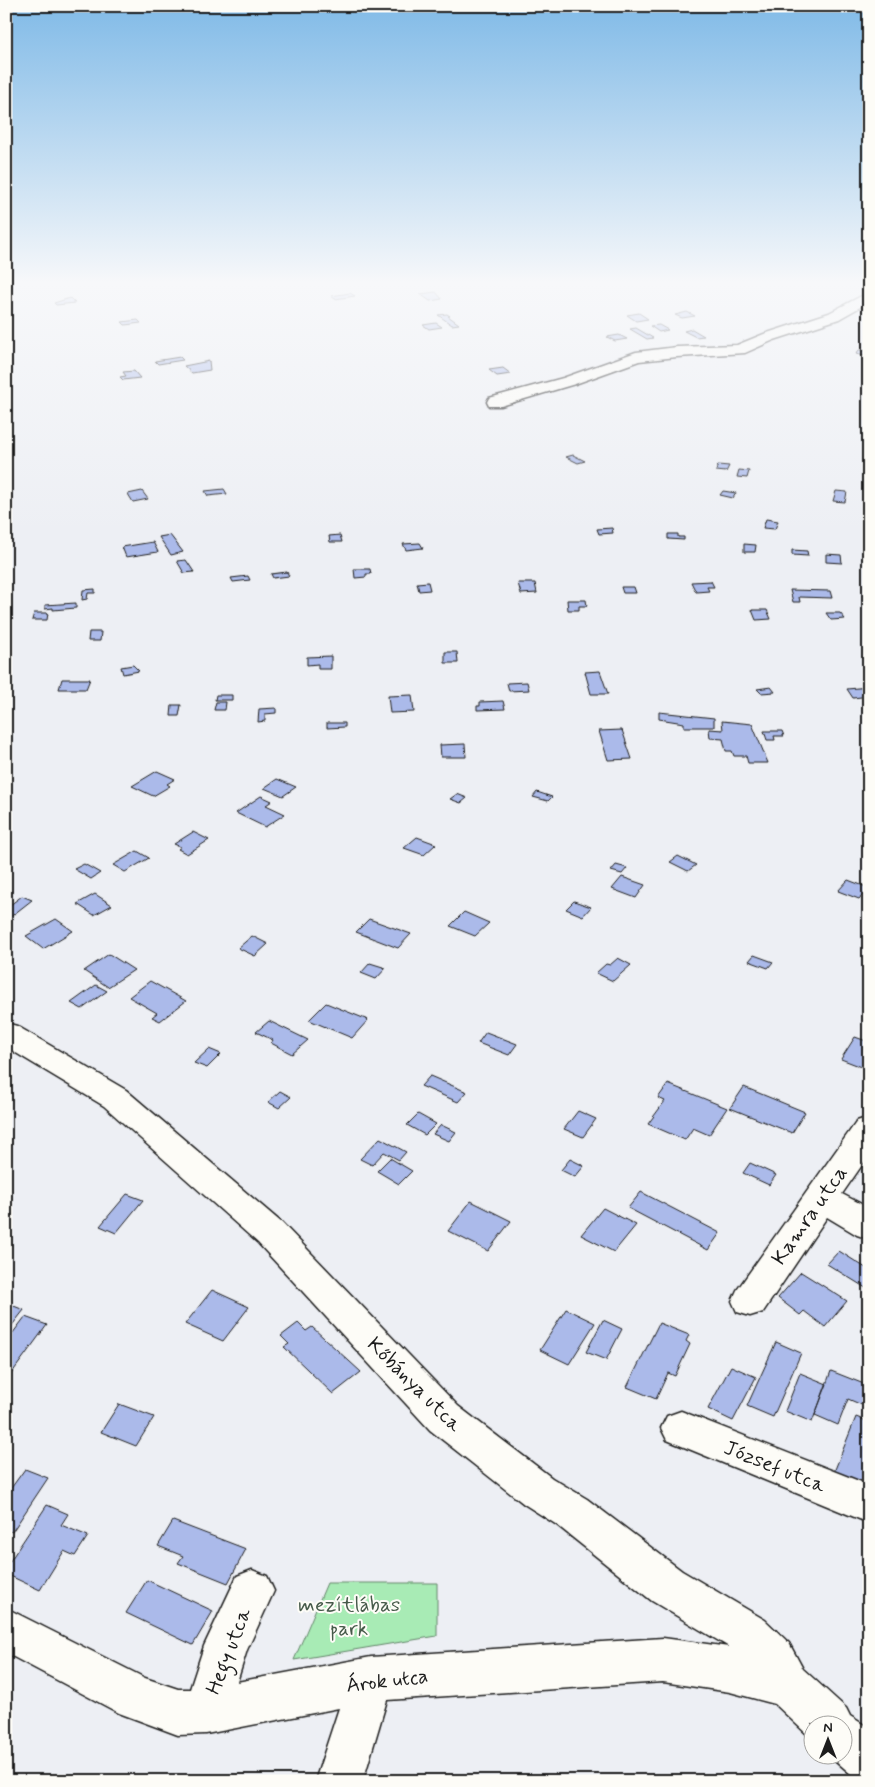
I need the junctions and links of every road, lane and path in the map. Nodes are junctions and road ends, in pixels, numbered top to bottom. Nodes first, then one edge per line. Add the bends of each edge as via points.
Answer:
1 (613, 365) edge
2 (495, 402) dead end
3 (6, 1033) edge
4 (869, 1129) edge
5 (821, 1198) junction
6 (869, 1225) edge
7 (750, 1301) dead end
8 (680, 1428) dead end
9 (869, 1504) edge
10 (252, 1591) dead end
11 (6, 1629) edge
12 (371, 1679) junction
13 (787, 1685) junction
14 (206, 1711) junction
15 (819, 1714) edge
16 (852, 1744) edge
17 (869, 1758) edge
18 (339, 1781) edge

1 - 2 street
3 - 13 street, Kőbánya utca via 116,1098 270,1233 444,1418 668,1586 749,1635 773,1659
4 - 5 street, Kamra utca
5 - 6 street
5 - 7 street, Kamra utca
8 - 9 street, József utca
10 - 14 street, Hegy utca via 226,1646
11 - 14 street, Árok utca via 135,1697 178,1712
12 - 13 street, Árok utca via 663,1660 730,1670
12 - 14 street, Árok utca
12 - 18 street
13 - 15 street, Kőbánya utca
16 - 17 street

